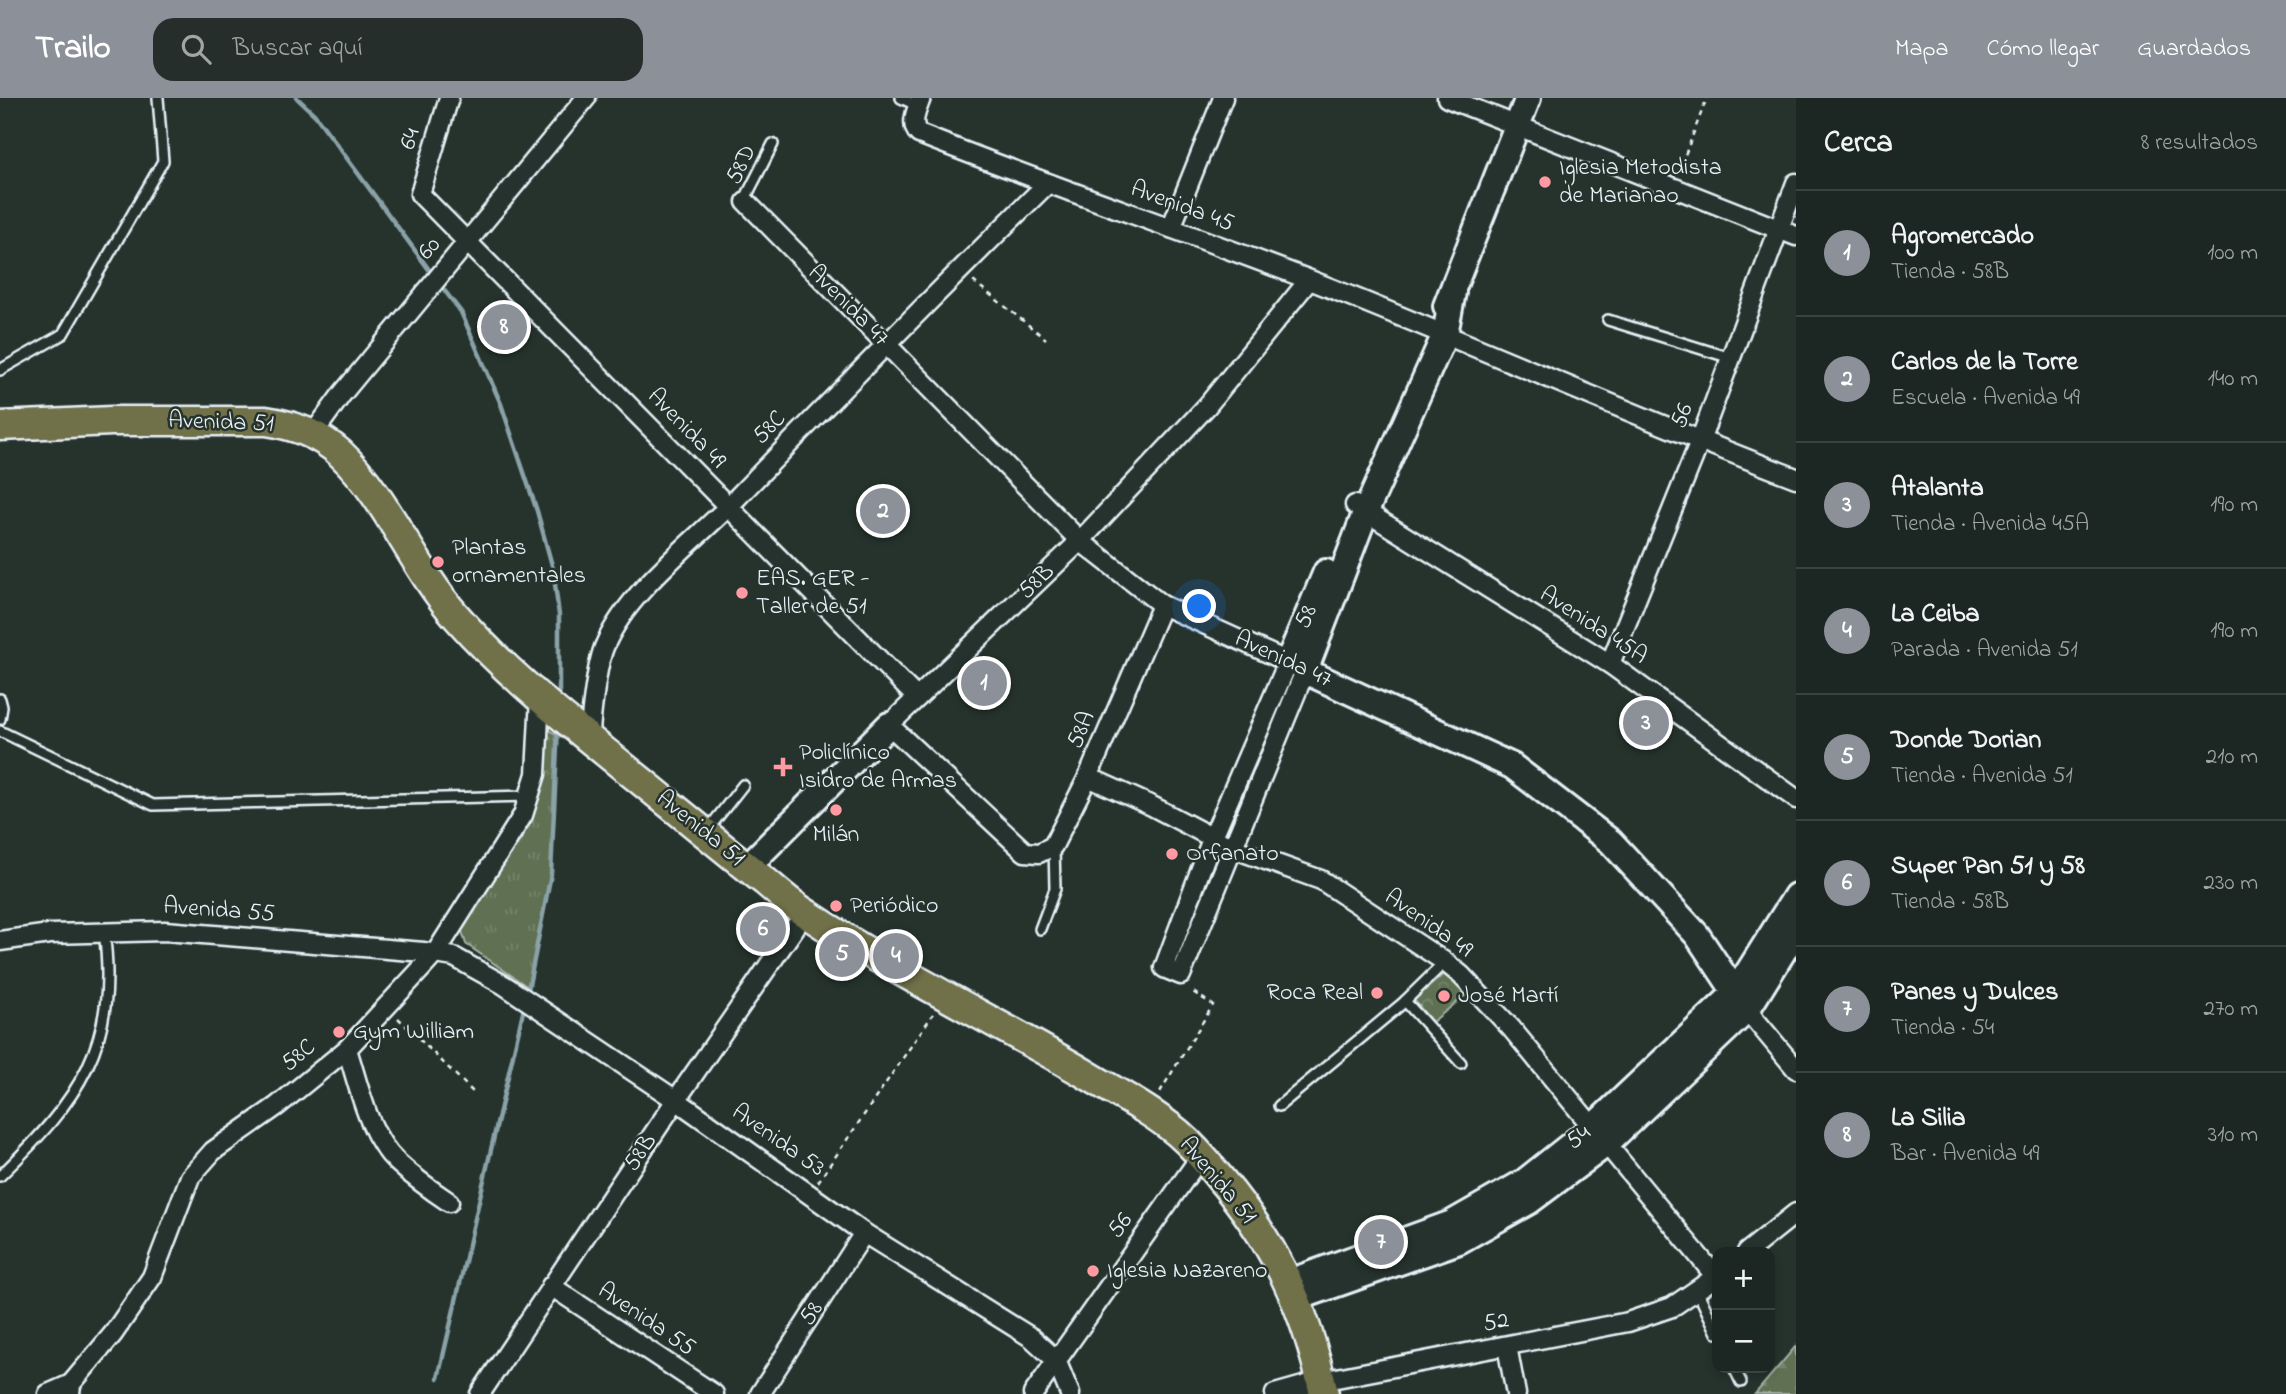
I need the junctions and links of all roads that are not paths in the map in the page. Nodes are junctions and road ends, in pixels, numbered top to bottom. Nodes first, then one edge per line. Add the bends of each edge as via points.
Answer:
1 (158, 98) edge
2 (449, 98) edge
3 (586, 98) edge
4 (901, 98) edge
5 (1223, 98) edge
6 (1447, 98) edge
7 (1528, 98) edge
8 (920, 102) edge
9 (1518, 126) junction
10 (773, 144) dead end
11 (1796, 183) edge
12 (1047, 184) junction
13 (420, 194) joint
14 (746, 202) joint
15 (1171, 228) junction
16 (1778, 229) junction
17 (1796, 236) edge
18 (469, 241) junction
19 (1309, 280) junction
20 (1608, 320) dead end
21 (1439, 332) junction
22 (885, 344) junction
23 (1731, 358) junction
24 (0, 370) edge
25 (0, 426) edge
26 (313, 434) junction
27 (1700, 441) junction
28 (1796, 478) edge
29 (728, 507) junction
30 (1361, 508) junction
31 (1080, 541) junction
32 (1162, 605) junction
33 (1610, 664) junction
34 (1296, 666) junction
35 (540, 697) junction
36 (917, 698) junction
37 (0, 699) edge
38 (0, 719) edge
39 (890, 725) junction
40 (0, 731) edge
41 (582, 733) junction
42 (1088, 777) junction
43 (743, 785) dead end
44 (530, 796) junction
45 (1796, 799) edge
46 (705, 833) junction
47 (1212, 839) junction
48 (1054, 846) junction
49 (1232, 848) junction
50 (747, 867) junction
51 (1796, 896) edge
52 (805, 913) junction
53 (1040, 929) dead end
54 (104, 931) junction
55 (1796, 931) edge
56 (0, 941) edge
57 (435, 954) junction
58 (1445, 962) junction
59 (1405, 1001) junction
60 (1741, 1002) junction
61 (347, 1049) junction
62 (1461, 1063) dead end
63 (1796, 1069) edge
64 (676, 1100) junction
65 (1279, 1106) dead end
66 (1598, 1136) junction
67 (1201, 1156) junction
68 (0, 1176) edge
69 (449, 1202) dead end
70 (1796, 1213) edge
71 (864, 1233) junction
72 (1753, 1247) edge
73 (1712, 1271) edge
74 (1712, 1280) edge
75 (551, 1286) junction
76 (1293, 1290) junction
77 (1697, 1290) junction
78 (1712, 1322) edge
79 (1507, 1346) junction
80 (1056, 1360) junction
81 (1737, 1373) edge
82 (1741, 1381) dead end
83 (1322, 1387) edge
84 (70, 1389) edge
85 (48, 1394) edge
86 (480, 1394) edge
87 (714, 1394) edge
88 (760, 1394) edge
89 (1033, 1394) edge
90 (1070, 1394) edge
91 (1275, 1394) edge
92 (1516, 1394) edge

1 - 24 lane via 163,161 64,334
2 - 13 street, 64
3 - 18 street, 60
4 - 8 lane
5 - 15 street
6 - 9 street
7 - 9 street, 58
8 - 12 street, Avenida 45 via 914,129 919,134
9 - 16 street
9 - 21 street, 58
10 - 14 lane, 58D
11 - 16 street, 56
12 - 15 street, Avenida 45
12 - 22 street, 58C
13 - 18 street, Avenida 49
14 - 22 street, Avenida 47
15 - 19 street, Avenida 45
16 - 17 street
16 - 23 street, 56
18 - 26 street, 60
18 - 29 street, Avenida 49
19 - 21 street, Avenida 45
19 - 31 street, 58B via 1207,407
20 - 23 lane
21 - 27 street, Avenida 45
21 - 30 street, 58
22 - 29 street, 58C
22 - 31 street, Avenida 47
23 - 27 street, 56
25 - 26 main road, Avenida 51 via 246,421 283,423
26 - 35 main road, Avenida 51 via 339,452 360,475 456,616
27 - 28 street, Avenida 45
27 - 33 street, 56
29 - 36 street, Avenida 49
29 - 41 street, 58C via 636,596 604,646 590,722
30 - 33 street, Avenida 45A
30 - 34 street, 58
31 - 32 street, Avenida 47
31 - 36 street, 58B
32 - 34 street, Avenida 47
32 - 42 street, 58A
33 - 45 street, Avenida 45A
34 - 47 street, 58
34 - 49 street, 58
34 - 60 street, Avenida 47 via 1512,766 1611,842 1697,934
35 - 41 main road, Avenida 51
35 - 44 street, 58C via 536,774
36 - 39 street, 58B
37 - 38 lane
39 - 48 street via 1025,852 1039,853
39 - 50 street, 58B
40 - 44 lane via 153,805
41 - 46 main road, Avenida 51
42 - 47 street, Avenida 49
42 - 48 street, 58A
43 - 46 lane
44 - 57 street, 58C via 513,833
46 - 50 main road, Avenida 51
47 - 49 street, Avenida 49
47 - 49 street, 58 via 1164,968 1181,975
48 - 53 lane via 1055,889
49 - 58 street, Avenida 49 via 1321,880
50 - 52 main road, Avenida 51
51 - 60 street, 54
52 - 64 street, 58B
52 - 67 main road, Avenida 51 via 1134,1102
54 - 56 street, Avenida 55
54 - 57 street, Avenida 55 via 165,931
54 - 68 lane via 106,1006 89,1069 43,1135
55 - 60 street
57 - 61 street, 58C
57 - 64 street, Avenida 53 via 454,957 504,985
58 - 59 lane
58 - 66 street, Avenida 49 via 1511,1028
59 - 62 lane
59 - 65 lane
60 - 63 street, Avenida 47
60 - 66 street, 54
61 - 69 street via 382,1143 396,1161
61 - 84 street, 58C via 213,1151 190,1177 152,1276
64 - 71 street, Avenida 53
64 - 75 street, 58B
66 - 73 street, Avenida 49
66 - 76 street, 54 via 1530,1201 1459,1241
67 - 76 main road, Avenida 51 via 1239,1199 1277,1256
67 - 80 street, 56
70 - 72 street
71 - 80 street, Avenida 53 via 1032,1338
71 - 88 street, 58
74 - 77 street, 52
75 - 86 street, 58B
75 - 87 street, Avenida 55
76 - 83 main road, Avenida 51
77 - 78 lane
77 - 79 street, 52 via 1672,1307 1628,1322
79 - 83 street, 52
79 - 92 street
80 - 89 street, 56
80 - 90 street, Avenida 53
81 - 82 lane
83 - 91 street, 52
84 - 85 street

